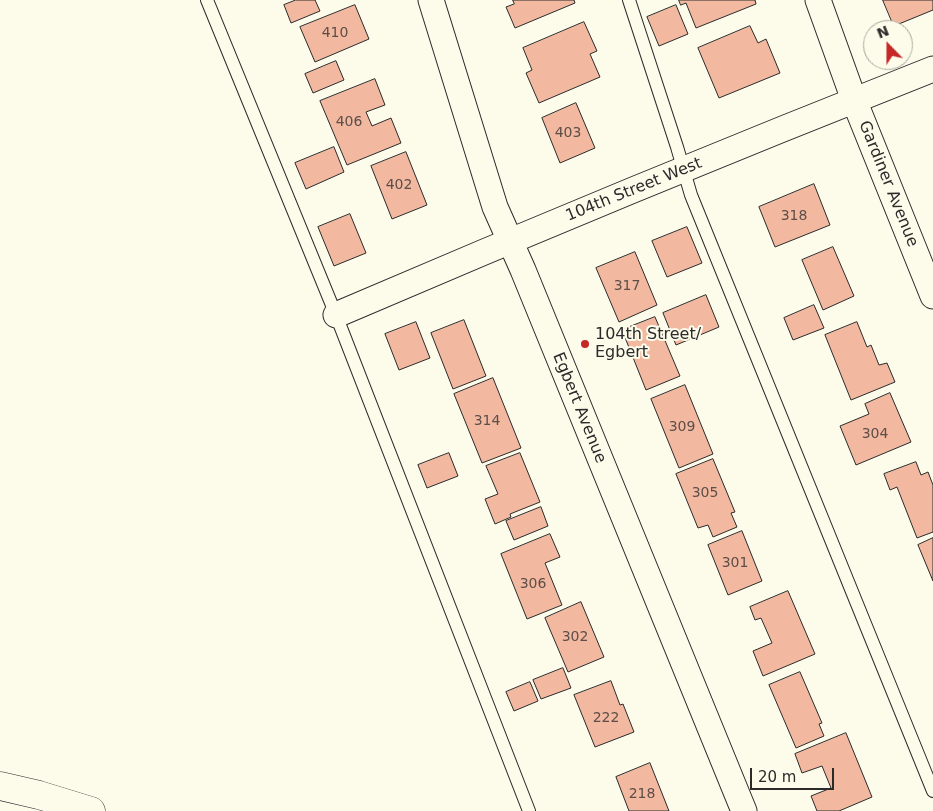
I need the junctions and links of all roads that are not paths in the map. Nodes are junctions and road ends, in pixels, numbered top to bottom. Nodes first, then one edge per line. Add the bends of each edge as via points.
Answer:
1 (207, 0) edge
2 (432, 0) edge
3 (629, 0) edge
4 (818, 0) edge
5 (933, 69) edge
6 (854, 100) junction
7 (683, 170) junction
8 (510, 241) junction
9 (933, 296) edge
10 (336, 315) junction
11 (0, 786) edge
12 (933, 791) edge
13 (91, 811) edge
14 (529, 811) edge
15 (744, 811) edge

1 - 10 lane
2 - 8 street, Egbert Avenue via 495,207
3 - 7 lane
4 - 6 street, Gardiner Avenue
5 - 6 street, 104th Street West
6 - 7 street, 104th Street West
6 - 9 street, Gardiner Avenue
7 - 8 street, 104th Street West
7 - 12 lane
8 - 10 street, 104th Street West
8 - 15 street, Egbert Avenue
10 - 14 lane
11 - 13 highway

